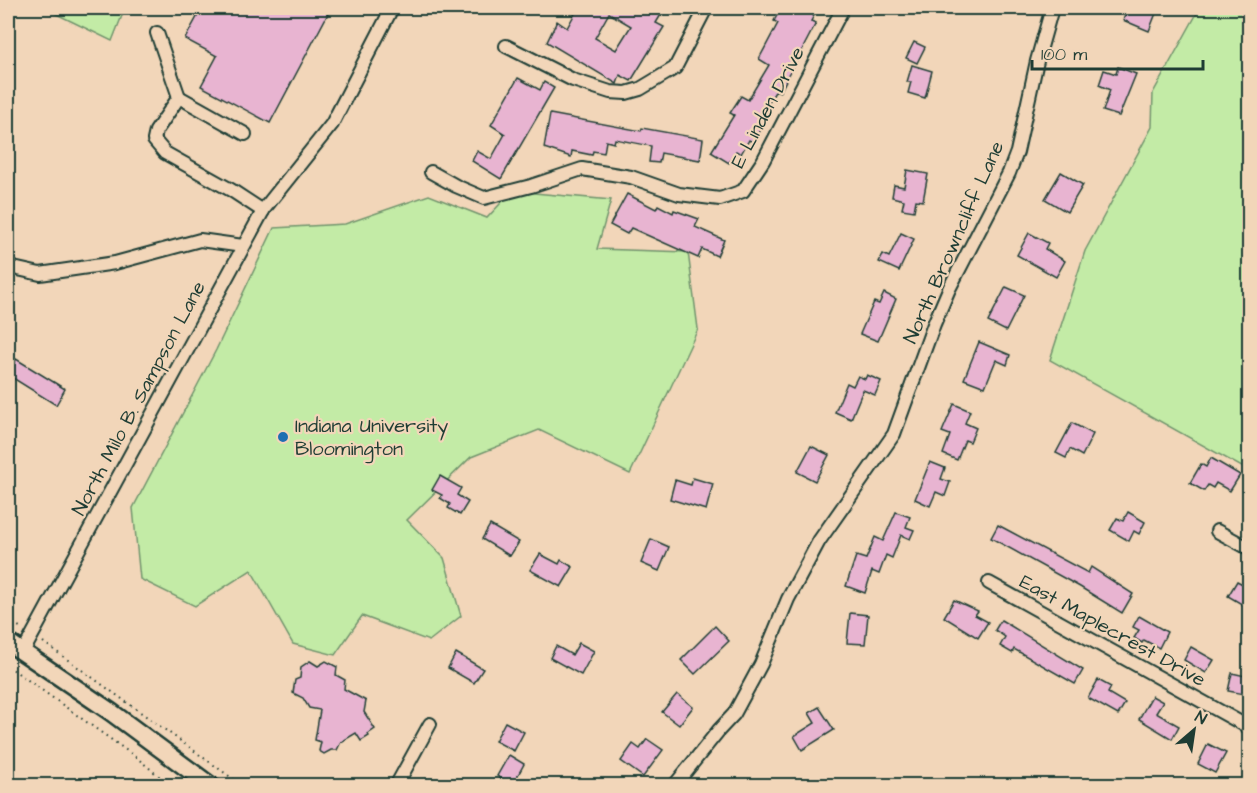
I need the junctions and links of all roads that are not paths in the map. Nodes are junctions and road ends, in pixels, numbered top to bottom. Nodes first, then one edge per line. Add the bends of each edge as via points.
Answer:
1 (392, 8) edge
2 (706, 8) edge
3 (843, 8) edge
4 (1052, 8) edge
5 (157, 33) dead end
6 (506, 46) dead end
7 (179, 97) junction
8 (245, 134) dead end
9 (431, 172) dead end
10 (263, 211) junction
11 (243, 246) junction
12 (9, 267) dead end
13 (1217, 531) dead end
14 (1250, 549) edge
15 (989, 583) dead end
16 (8, 642) edge
17 (23, 652) junction
18 (430, 724) dead end
19 (1250, 728) edge
20 (1250, 781) edge
21 (211, 786) edge
22 (396, 786) edge
23 (674, 786) edge
24 (1247, 786) edge

1 - 10 street, North Milo B. Sampson Lane via 332,124
2 - 6 street via 675,68 626,93 573,80
3 - 9 street, E Linden Drive via 763,161 743,191 720,199 679,194 631,177 582,169 484,198
4 - 23 street, North Browncliff Lane via 1017,152 949,289 894,434 819,541 734,714
5 - 7 street
7 - 8 street
7 - 10 street via 154,140 165,153
10 - 11 street, North Milo B. Sampson Lane
11 - 12 street via 200,240 114,263 40,274
11 - 17 street, North Milo B. Sampson Lane
13 - 14 street
15 - 19 street, East Maplecrest Drive
16 - 17 highway
17 - 21 highway
18 - 22 street
20 - 24 street

